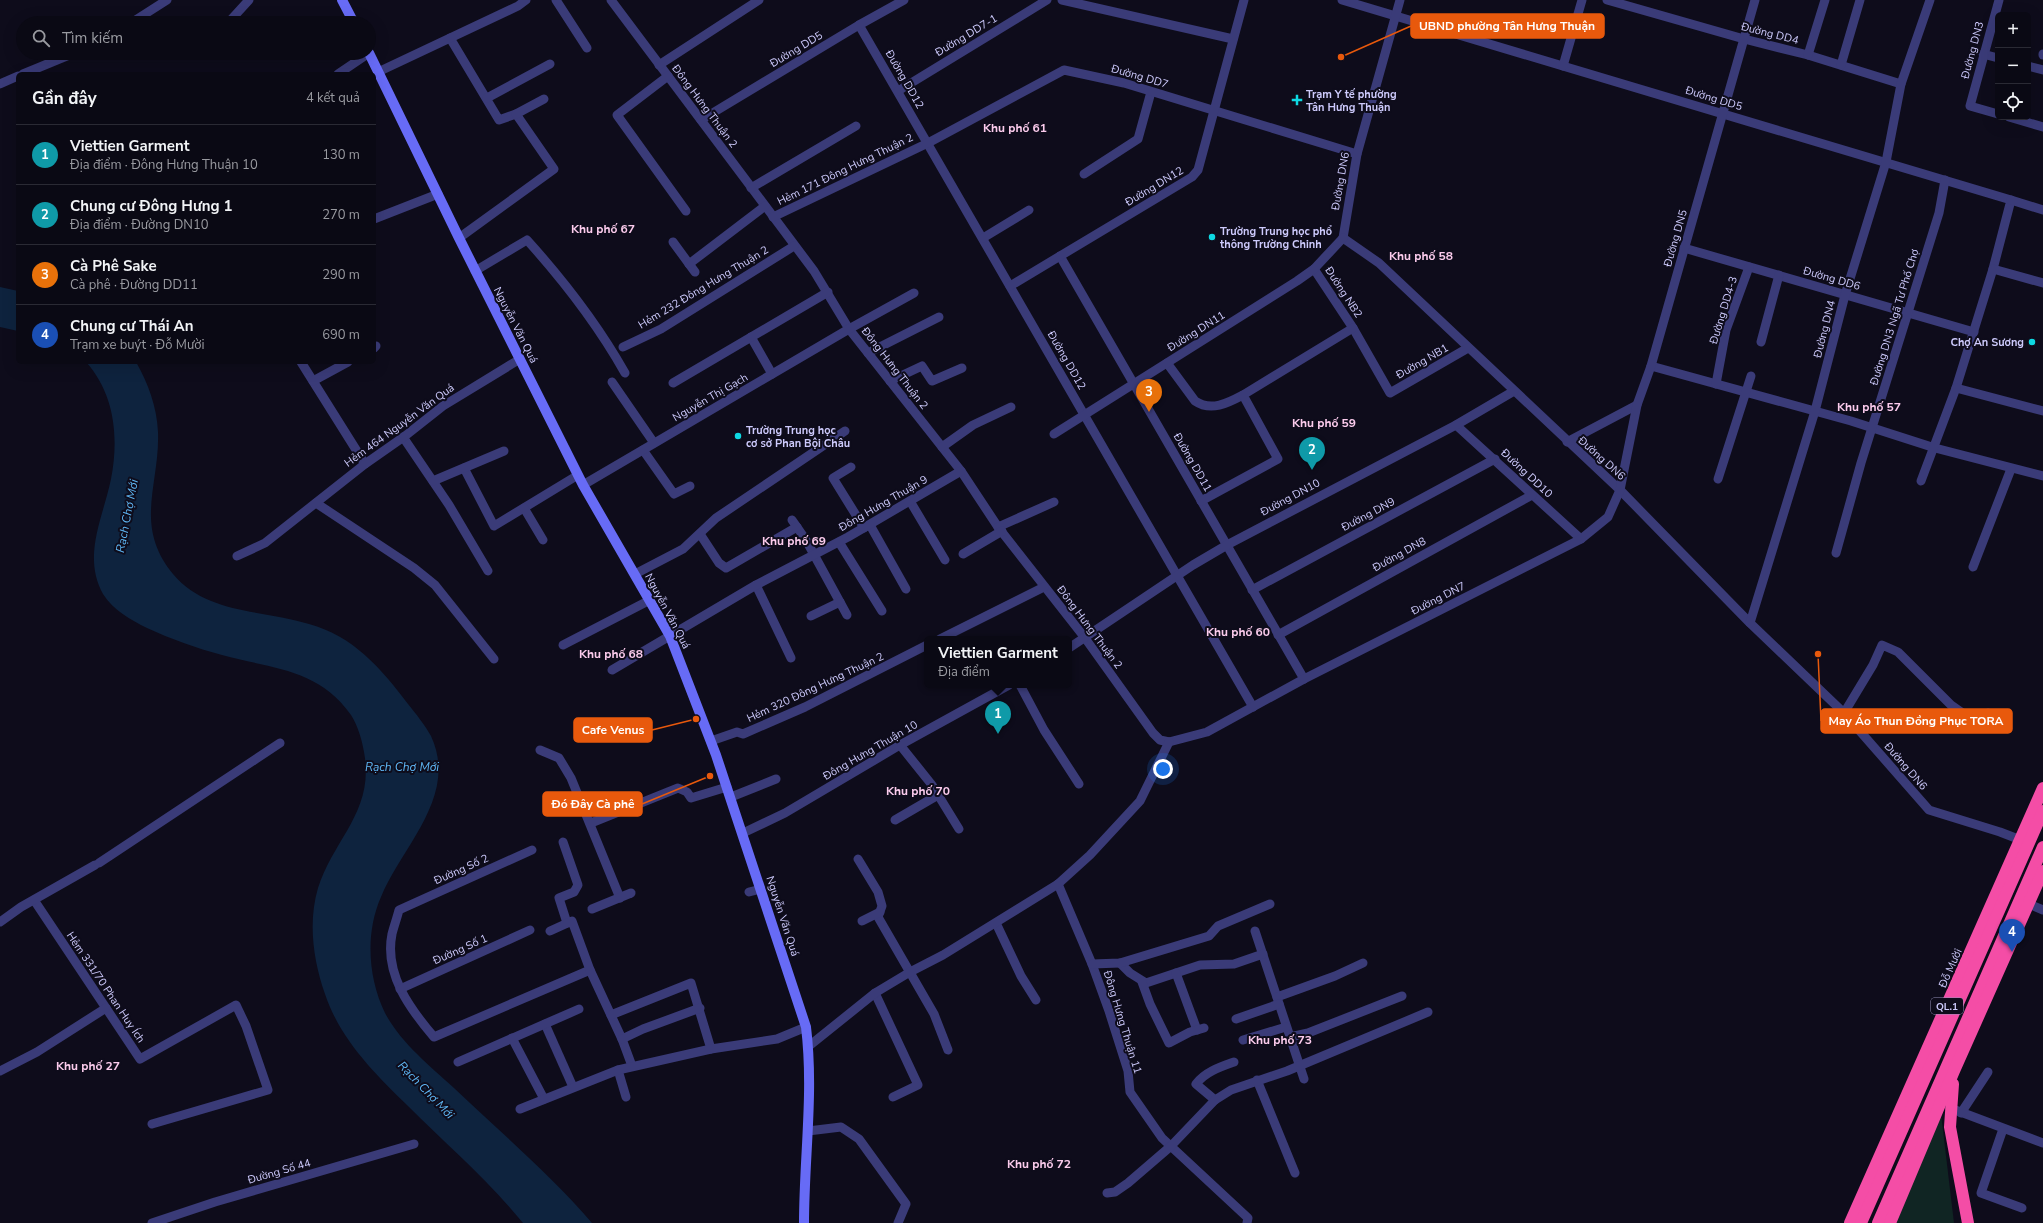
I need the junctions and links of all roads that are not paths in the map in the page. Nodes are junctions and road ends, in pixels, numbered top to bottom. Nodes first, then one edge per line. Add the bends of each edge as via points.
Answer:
1 (168, 0) edge
2 (249, 0) edge
3 (342, 0) edge
4 (526, 0) edge
5 (556, 0) edge
6 (611, 0) edge
7 (760, 0) edge
8 (904, 0) edge
9 (1047, 0) edge
10 (1062, 0) edge
11 (1244, 0) edge
12 (1343, 0) edge
13 (1400, 0) edge
14 (1582, 0) edge
15 (1607, 0) edge
16 (1755, 0) edge
17 (1825, 0) edge
18 (1860, 0) edge
19 (1930, 0) edge
20 (1999, 0) edge
21 (1038, 3) edge
22 (889, 4) edge
23 (142, 16) edge
24 (234, 16) edge
25 (350, 16) edge
26 (1396, 16) junction
27 (859, 25) junction
28 (450, 38) junction
29 (1233, 39) junction
30 (1744, 39) junction
31 (587, 48) dead end
32 (1983, 54) junction
33 (1808, 55) junction
34 (1995, 57) edge
35 (57, 60) edge
36 (359, 60) edge
37 (372, 60) edge
38 (550, 64) dead end
39 (659, 64) junction
40 (1841, 65) junction
41 (1563, 66) junction
42 (2031, 67) edge
43 (2043, 70) edge
44 (28, 72) edge
45 (341, 72) edge
46 (378, 72) junction
47 (668, 76) junction
48 (16, 77) edge
49 (0, 84) edge
50 (1902, 84) junction
51 (898, 91) junction
52 (1152, 92) junction
53 (487, 98) junction
54 (544, 99) dead end
55 (1214, 110) junction
56 (1995, 113) edge
57 (516, 114) junction
58 (1723, 114) junction
59 (701, 120) junction
60 (2019, 120) edge
61 (856, 126) dead end
62 (2043, 127) edge
63 (928, 143) junction
64 (1357, 154) junction
65 (1886, 162) junction
66 (1084, 174) dead end
67 (1945, 180) junction
68 (751, 188) junction
69 (438, 194) junction
70 (2011, 200) junction
71 (765, 206) junction
72 (1029, 210) dead end
73 (2043, 210) edge
74 (686, 211) dead end
75 (773, 217) junction
76 (376, 218) edge
77 (459, 238) junction
78 (983, 238) junction
79 (1343, 238) junction
80 (673, 242) dead end
81 (794, 246) junction
82 (1684, 248) junction
83 (1060, 256) junction
84 (1749, 267) junction
85 (1314, 269) junction
86 (1993, 269) junction
87 (475, 270) junction
88 (1779, 276) junction
89 (2043, 283) edge
90 (1010, 286) junction
91 (828, 292) junction
92 (914, 293) dead end
93 (1845, 295) junction
94 (1908, 313) junction
95 (939, 317) dead end
96 (1353, 328) junction
97 (849, 329) junction
98 (1974, 332) junction
99 (751, 337) junction
100 (1761, 342) dead end
101 (623, 348) dead end
102 (1468, 348) junction
103 (868, 353) junction
104 (520, 359) junction
105 (1167, 363) junction
106 (303, 364) edge
107 (344, 364) edge
108 (1651, 366) junction
109 (962, 368) dead end
110 (625, 373) dead end
111 (772, 374) junction
112 (1751, 376) dead end
113 (313, 381) junction
114 (890, 381) junction
115 (612, 382) dead end
116 (673, 383) dead end
117 (1134, 384) junction
118 (1716, 384) junction
119 (1956, 388) junction
120 (1514, 391) junction
121 (1747, 392) junction
122 (1243, 395) junction
123 (1637, 406) junction
124 (1011, 407) dead end
125 (1815, 411) junction
126 (2043, 411) edge
127 (1084, 415) junction
128 (1456, 425) junction
129 (1873, 428) junction
130 (845, 431) dead end
131 (1054, 434) dead end
132 (403, 437) junction
133 (1567, 442) junction
134 (654, 443) junction
135 (942, 447) junction
136 (1935, 448) junction
137 (643, 450) junction
138 (504, 451) dead end
139 (1495, 459) junction
140 (365, 464) junction
141 (851, 466) dead end
142 (464, 468) junction
143 (2011, 469) junction
144 (961, 471) junction
145 (578, 475) junction
146 (2043, 476) edge
147 (1718, 480) dead end
148 (433, 481) junction
149 (1921, 481) dead end
150 (583, 485) junction
151 (690, 486) dead end
152 (1620, 490) junction
153 (1532, 495) junction
154 (910, 501) junction
155 (1201, 501) junction
156 (1054, 502) dead end
157 (316, 503) junction
158 (524, 508) junction
159 (867, 526) junction
160 (1000, 529) junction
161 (700, 534) junction
162 (1581, 539) junction
163 (543, 540) dead end
164 (840, 542) junction
165 (1227, 545) junction
166 (1836, 553) dead end
167 (814, 554) junction
168 (963, 554) dead end
169 (237, 556) dead end
170 (945, 560) dead end
171 (1973, 567) dead end
172 (488, 571) dead end
173 (635, 574) junction
174 (1177, 576) junction
175 (756, 585) junction
176 (1044, 587) junction
177 (906, 589) dead end
178 (1252, 590) junction
179 (650, 600) junction
180 (840, 602) junction
181 (882, 611) dead end
182 (847, 615) dead end
183 (811, 616) dead end
184 (1750, 623) junction
185 (1278, 634) junction
186 (670, 636) junction
187 (946, 636) edge
188 (1086, 638) junction
189 (563, 645) dead end
190 (1072, 646) edge
191 (924, 647) edge
192 (791, 658) dead end
193 (494, 659) dead end
194 (612, 670) dead end
195 (1304, 679) junction
196 (1004, 688) edge
197 (1022, 688) edge
198 (1253, 707) junction
199 (1844, 713) junction
200 (1988, 713) dead end
201 (711, 741) junction
202 (1169, 742) junction
203 (280, 743) dead end
204 (900, 745) junction
205 (540, 750) dead end
206 (776, 779) dead end
207 (1079, 784) dead end
208 (727, 787) junction
209 (2043, 788) edge
210 (938, 795) junction
211 (730, 797) junction
212 (2043, 811) edge
213 (895, 820) dead end
214 (591, 823) junction
215 (959, 829) dead end
216 (743, 833) junction
217 (563, 842) dead end
218 (2025, 842) junction
219 (2043, 848) edge
220 (532, 850) dead end
221 (858, 859) dead end
222 (2043, 871) edge
223 (1058, 884) junction
224 (761, 889) junction
225 (749, 892) dead end
226 (631, 893) dead end
227 (620, 898) junction
228 (34, 900) junction
229 (2025, 902) junction
230 (1270, 904) dead end
231 (592, 909) dead end
232 (2043, 910) edge
233 (880, 912) junction
234 (0, 920) edge
235 (862, 921) dead end
236 (567, 923) junction
237 (996, 923) junction
238 (530, 930) dead end
239 (550, 931) dead end
240 (1255, 931) dead end
241 (1263, 954) junction
242 (1363, 963) dead end
243 (1092, 964) junction
244 (1120, 964) junction
245 (590, 970) junction
246 (910, 972) junction
247 (1176, 973) junction
248 (1142, 982) junction
249 (400, 989) junction
250 (875, 993) junction
251 (1402, 996) dead end
252 (1036, 1000) dead end
253 (1278, 1001) junction
254 (106, 1008) junction
255 (700, 1008) junction
256 (579, 1009) dead end
257 (1428, 1012) dead end
258 (611, 1015) junction
259 (1236, 1019) dead end
260 (545, 1024) junction
261 (1286, 1026) junction
262 (806, 1027) junction
263 (1290, 1037) junction
264 (1959, 1037) junction
265 (512, 1038) junction
266 (622, 1039) junction
267 (1243, 1040) dead end
268 (808, 1046) junction
269 (711, 1049) junction
270 (948, 1050) dead end
271 (462, 1060) dead end
272 (1234, 1062) dead end
273 (1299, 1064) junction
274 (632, 1066) junction
275 (0, 1070) edge
276 (618, 1070) junction
277 (1954, 1071) junction
278 (1988, 1072) dead end
279 (1304, 1079) dead end
280 (1257, 1080) junction
281 (573, 1087) junction
282 (1933, 1095) junction
283 (626, 1097) dead end
284 (893, 1097) dead end
285 (544, 1099) junction
286 (1215, 1100) junction
287 (520, 1109) dead end
288 (1956, 1111) junction
289 (152, 1124) dead end
290 (2003, 1129) junction
291 (808, 1131) junction
292 (2043, 1143) edge
293 (414, 1144) dead end
294 (1171, 1146) junction
295 (1295, 1173) dead end
296 (1107, 1193) dead end
297 (2022, 1208) dead end
298 (1967, 1221) edge
299 (152, 1223) edge
300 (804, 1223) edge
301 (898, 1223) edge
302 (1248, 1223) edge
303 (1850, 1223) edge
304 (1861, 1223) edge
305 (1878, 1223) edge
306 (1890, 1223) edge

1 - 23 street
2 - 24 street
3 - 25 main road
4 - 28 street
5 - 31 street
6 - 39 street, Đông Hưng Thuận 2
7 - 39 street
8 - 22 street, Đường DD5
9 - 21 street, Đường DD7-1
10 - 29 street
11 - 29 street, Đường DN12
12 - 26 street, Đường DD5
13 - 26 street, Đường DN6
14 - 41 street
15 - 30 street, Đường DD4
16 - 30 street, Đường DN5
17 - 33 street
18 - 40 street
19 - 50 street
20 - 32 street, Đường DN3
21 - 51 street, Đường DD7-1
22 - 27 street, Đường DD5
26 - 41 street, Đường DD5
26 - 64 street, Đường DN6
27 - 51 street, Đường DD12
27 - 59 street, Đường DD5
28 - 46 street
28 - 53 street
29 - 55 street, Đường DN12
30 - 33 street, Đường DD4
30 - 58 street, Đường DN5
32 - 34 street
32 - 56 street, Đường DN3 via 1970,106
33 - 40 street, Đường DD4
35 - 44 street
36 - 45 street
37 - 46 main road, Nguyễn Văn Quá
38 - 53 street
39 - 47 street, Đông Hưng Thuận 2
40 - 50 street, Đường DD4
41 - 58 street, Đường DD5
42 - 43 street
46 - 69 main road, Nguyễn Văn Quá
47 - 59 street, Đông Hưng Thuận 2
47 - 74 street via 617,115
48 - 49 street
50 - 65 street, Đường DN4
51 - 63 street, Đường DD12
52 - 55 street, Đường DD7
52 - 63 street, Đường DD7 via 1064,70
52 - 66 street via 1138,139
53 - 57 street via 499,120
54 - 57 street
55 - 64 street, Đường DD7
55 - 83 street, Đường DN12 via 1198,170 1192,177
57 - 77 street via 554,169
58 - 65 street, Đường DD5
58 - 82 street, Đường DN5
59 - 68 street, Đông Hưng Thuận 2
60 - 62 street
61 - 68 street
63 - 75 street, Hẻm 171 Đông Hưng Thuận 2
63 - 78 street, Đường DD12
64 - 79 street, Đường DN6
65 - 67 street, Đường DD5
65 - 93 street, Đường DN4
67 - 70 street, Đường DD5
67 - 94 street, Đường DN3 Ngã Tư Phố Chợ via 1939,213
68 - 71 street, Đông Hưng Thuận 2
69 - 76 street
69 - 77 main road, Nguyễn Văn Quá
70 - 73 street, Đường DD5
70 - 86 street
71 - 75 street, Đông Hưng Thuận 2
71 - 80 street via 692,268
72 - 78 street
75 - 81 street, Đông Hưng Thuận 2
77 - 87 main road, Nguyễn Văn Quá
78 - 90 street, Đường DD12
79 - 85 street, Đường DN11
79 - 102 street, Đường DN6 via 1379,263
81 - 91 street, Đông Hưng Thuận 2
81 - 101 street, Hẻm 232 Đông Hưng Thuận 2 via 661,329
82 - 84 street, Đường DD6
82 - 108 street, Đường DN5
83 - 90 street, Đường DN12
83 - 117 street, Đường DD11
84 - 88 street, Đường DD6
84 - 118 street, Đường DD4-3 via 1726,330
85 - 96 street, Đường NB2
85 - 105 street, Đường DN11
86 - 89 street
86 - 98 street
87 - 104 main road, Nguyễn Văn Quá
87 - 110 street via 527,240 553,268 591,318
88 - 93 street, Đường DD6
88 - 100 street
90 - 127 street, Đường DD12
91 - 97 street, Đông Hưng Thuận 2
91 - 99 street
92 - 97 street, Nguyễn Thị Gạch
93 - 94 street, Đường DD6
93 - 125 street, Đường DN4
94 - 98 street, Đường DD6
94 - 129 street, Đường DN3 Ngã Tư Phố Chợ
95 - 103 street
96 - 102 street, Đường NB1 via 1390,393
96 - 122 street
97 - 103 street, Đông Hưng Thuận 2
97 - 111 street, Nguyễn Thị Gạch
98 - 119 street
99 - 111 street
99 - 116 street
102 - 120 street, Đường DN6
103 - 114 street, Đông Hưng Thuận 2
104 - 132 street, Hẻm 464 Nguyễn Văn Quá via 443,406
104 - 145 main road, Nguyễn Văn Quá
105 - 117 street, Đường DN11
105 - 122 street via 1195,401 1200,404 1218,406
106 - 113 street
107 - 113 street
108 - 118 street
108 - 123 street, Đường DN5
109 - 114 street via 932,381 922,366
111 - 134 street, Nguyễn Thị Gạch
112 - 121 street
113 - 140 street
114 - 135 street, Đông Hưng Thuận 2
115 - 134 street
117 - 127 street, Đường DN11
117 - 155 street, Đường DD11
118 - 121 street
119 - 126 street
119 - 136 street
120 - 128 street, Đường DN10
120 - 133 street, Đường DN6
121 - 125 street
121 - 147 street
122 - 155 street via 1278,459
123 - 133 street
123 - 152 street, Đường DN7
124 - 135 street via 973,426
125 - 129 street
125 - 184 street, Đường DN4
127 - 131 street, Đường DN11
127 - 174 street, Đường DD12
128 - 139 street, Đường DD10
128 - 165 street, Đường DN10
129 - 136 street
129 - 166 street, Đường DN3 Ngã Tư Phố Chợ
130 - 161 street via 716,518
132 - 140 street, Hẻm 464 Nguyễn Văn Quá
132 - 148 street
133 - 152 street, Đường DN6
134 - 137 street, Nguyễn Thị Gạch
135 - 144 street, Đông Hưng Thuận 2
136 - 143 street
136 - 149 street
137 - 150 street, Nguyễn Thị Gạch
137 - 151 street via 674,494
138 - 142 street
139 - 153 street, Đường DD10
139 - 178 street, Đường DN9
140 - 157 street, Hẻm 464 Nguyễn Văn Quá
141 - 159 street via 833,478
142 - 148 street
142 - 158 street via 494,526
143 - 146 street
143 - 171 street
144 - 154 street, Đông Hưng Thuận 9
144 - 160 street, Đông Hưng Thuận 2
145 - 150 main road, Nguyễn Văn Quá
145 - 158 street
148 - 172 street
150 - 173 main road, Nguyễn Văn Quá
152 - 162 street, Đường DN7 via 1608,517
152 - 184 street, Đường DN6
153 - 162 street, Đường DD10
153 - 185 street, Đường DN8
154 - 159 street, Đông Hưng Thuận 9
154 - 170 street
155 - 165 street, Đường DD11
156 - 160 street
157 - 169 street, Hẻm 464 Nguyễn Văn Quá via 265,543
157 - 193 street via 414,568 435,585
158 - 163 street
159 - 164 street, Đông Hưng Thuận 9
159 - 177 street
160 - 168 street
160 - 176 street, Đông Hưng Thuận 2
161 - 167 street via 719,563 726,568 794,523
161 - 173 street via 684,549
162 - 195 street, Đường DN7
164 - 167 street, Đông Hưng Thuận 9
164 - 181 street
165 - 174 street, Đường DN10
165 - 178 street, Đường DD11
167 - 175 street, Đông Hưng Thuận 9
167 - 180 street
173 - 179 main road, Nguyễn Văn Quá
174 - 188 street, Đường DN10
174 - 198 street, Đường DD12
175 - 186 street, Đông Hưng Thuận 9
175 - 192 street
176 - 187 street
176 - 188 street, Đông Hưng Thuận 2
178 - 185 street, Đường DD11
179 - 186 main road, Nguyễn Văn Quá
179 - 189 street
180 - 182 street
180 - 183 street
184 - 199 street, Đường DN6
185 - 195 street, Đường DD11
186 - 194 street, Đông Hưng Thuận 9
186 - 201 main road, Nguyễn Văn Quá
188 - 190 street
188 - 202 street, Đông Hưng Thuận 2 via 1153,733 1160,740
191 - 201 street, Hẻm 320 Đông Hưng Thuận 2 via 805,707 743,734 737,732
195 - 198 street, Đường DN7
196 - 204 street, Đông Hưng Thuận 10
197 - 207 street via 1051,742
198 - 202 street, Đường DN7 via 1207,732
199 - 200 street via 1870,671 1882,645 1898,652 1951,705 1971,719
199 - 218 street, Đường DN6 via 1929,810
201 - 208 main road, Nguyễn Văn Quá
202 - 223 street via 1140,801 1090,855
203 - 228 street via 97,864
204 - 210 street
204 - 216 street, Đông Hưng Thuận 10 via 785,813
205 - 214 street via 559,758
206 - 211 street
208 - 211 main road, Nguyễn Văn Quá
208 - 214 street via 691,798 687,792 678,788
209 - 218 highway, Đỗ Mười / QL.1
210 - 213 street
210 - 215 street
211 - 216 main road, Nguyễn Văn Quá
212 - 218 highway, Đỗ Mười / QL.1
214 - 227 street
216 - 224 main road, Nguyễn Văn Quá
217 - 236 street via 578,885 574,892 559,898
218 - 303 highway, Đỗ Mười / QL.1
218 - 304 highway, Đỗ Mười / QL.1
219 - 229 highway, QL.1
220 - 249 street, Đường Số 2 via 400,910 392,935 394,968
221 - 233 street via 878,892 882,906
222 - 229 highway, QL.1
223 - 237 street
223 - 243 street, Đông Hưng Thuận 11
224 - 225 street
224 - 262 main road, Nguyễn Văn Quá
226 - 227 street
227 - 231 street
228 - 234 street
228 - 254 street, Hẻm 331/70 Phan Huy Ích
229 - 232 street
229 - 264 highway, QL.1
229 - 277 highway, QL.1
230 - 244 street via 1218,926 1209,936
233 - 235 street
233 - 246 street via 878,917
236 - 239 street
236 - 245 street via 572,921
237 - 246 street
237 - 252 street
238 - 249 street, Đường Số 1
240 - 241 street
241 - 247 street via 1234,964 1211,963
241 - 253 street
242 - 253 street
243 - 244 street
243 - 294 street, Đông Hưng Thuận 11 via 1128,1071 1130,1092 1147,1118
244 - 248 street
245 - 249 street via 434,1037 415,1014
245 - 258 street
246 - 250 street
246 - 270 street via 934,1014
247 - 248 street
247 - 248 street via 1201,1029 1169,1043
250 - 268 street
250 - 284 street via 918,1085
251 - 263 street via 1308,1033
253 - 259 street
253 - 261 street
254 - 275 street via 37,1052
254 - 289 street, Hẻm 331/70 Phan Huy Ích via 140,1058 236,1005 246,1026 268,1090
255 - 258 street via 691,983
255 - 266 street
255 - 269 street
256 - 260 street
257 - 273 street
258 - 266 street
260 - 265 street
260 - 281 street
261 - 263 street
261 - 267 street
262 - 268 main road, Nguyễn Văn Quá
262 - 269 street via 777,1039
263 - 273 street
264 - 277 highway
264 - 282 highway, QL.1
265 - 271 street
265 - 285 street
266 - 274 street
268 - 291 main road, Nguyễn Văn Quá
269 - 274 street
272 - 286 street via 1213,1071 1196,1084
273 - 279 street
273 - 280 street
274 - 276 street
276 - 281 street
276 - 283 street
277 - 282 highway
277 - 288 highway
277 - 306 highway, QL.1
278 - 288 street
280 - 286 street via 1231,1090
280 - 295 street
281 - 285 street
282 - 305 highway, QL.1
285 - 287 street
286 - 294 street
288 - 290 street
288 - 298 highway via 1952,1135
290 - 292 street
290 - 297 street via 1981,1193
291 - 300 main road, Nguyễn Văn Quá
291 - 301 street via 841,1126 858,1140 906,1204
293 - 299 street, Đường Số 44
294 - 296 street via 1128,1183 1115,1192
294 - 302 street, Đông Hưng Thuận 11 via 1248,1218

